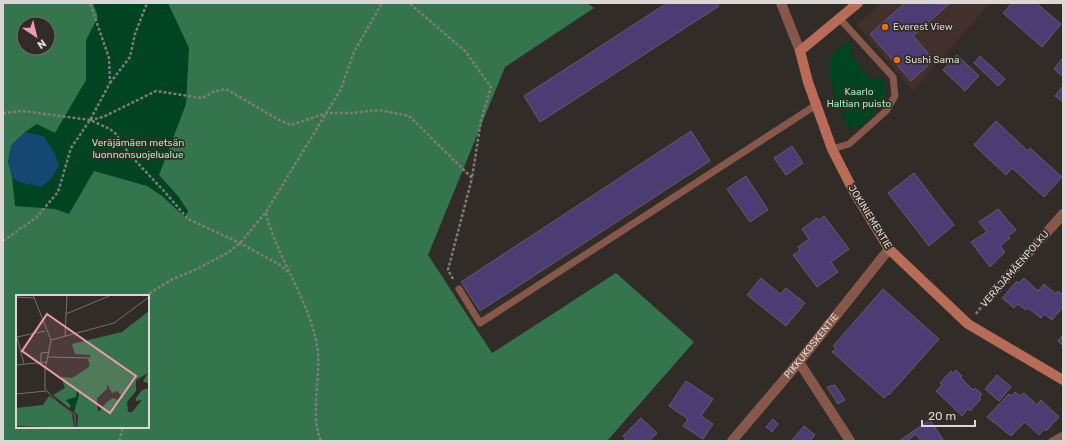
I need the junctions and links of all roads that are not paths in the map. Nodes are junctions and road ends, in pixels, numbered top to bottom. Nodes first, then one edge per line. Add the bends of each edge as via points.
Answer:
1 (781, 3) edge
2 (858, 3) edge
3 (840, 19) junction
4 (800, 52) junction
5 (816, 105) junction
6 (832, 149) junction
7 (1063, 214) edge
8 (889, 249) junction
9 (458, 289) road end
10 (993, 292) road end
11 (799, 362) junction
12 (1063, 380) edge
13 (1063, 435) edge
14 (732, 441) edge
15 (850, 441) edge
16 (1052, 441) edge

1 - 4 street, JOKINIEMENTIE
2 - 3 street
3 - 4 street
3 - 6 lane via 892,77 895,96 886,111 849,144
4 - 5 street, JOKINIEMENTIE
5 - 6 street, JOKINIEMENTIE
5 - 9 lane via 480,323
6 - 8 street, JOKINIEMENTIE via 854,192
7 - 10 street, VERÄJÄMÄENPOLKU
8 - 11 street, PIKKUKOSKENTIE
8 - 12 street, JOKINIEMENTIE via 968,324
11 - 14 street, PIKKUKOSKENTIE
11 - 15 street
13 - 16 lane

